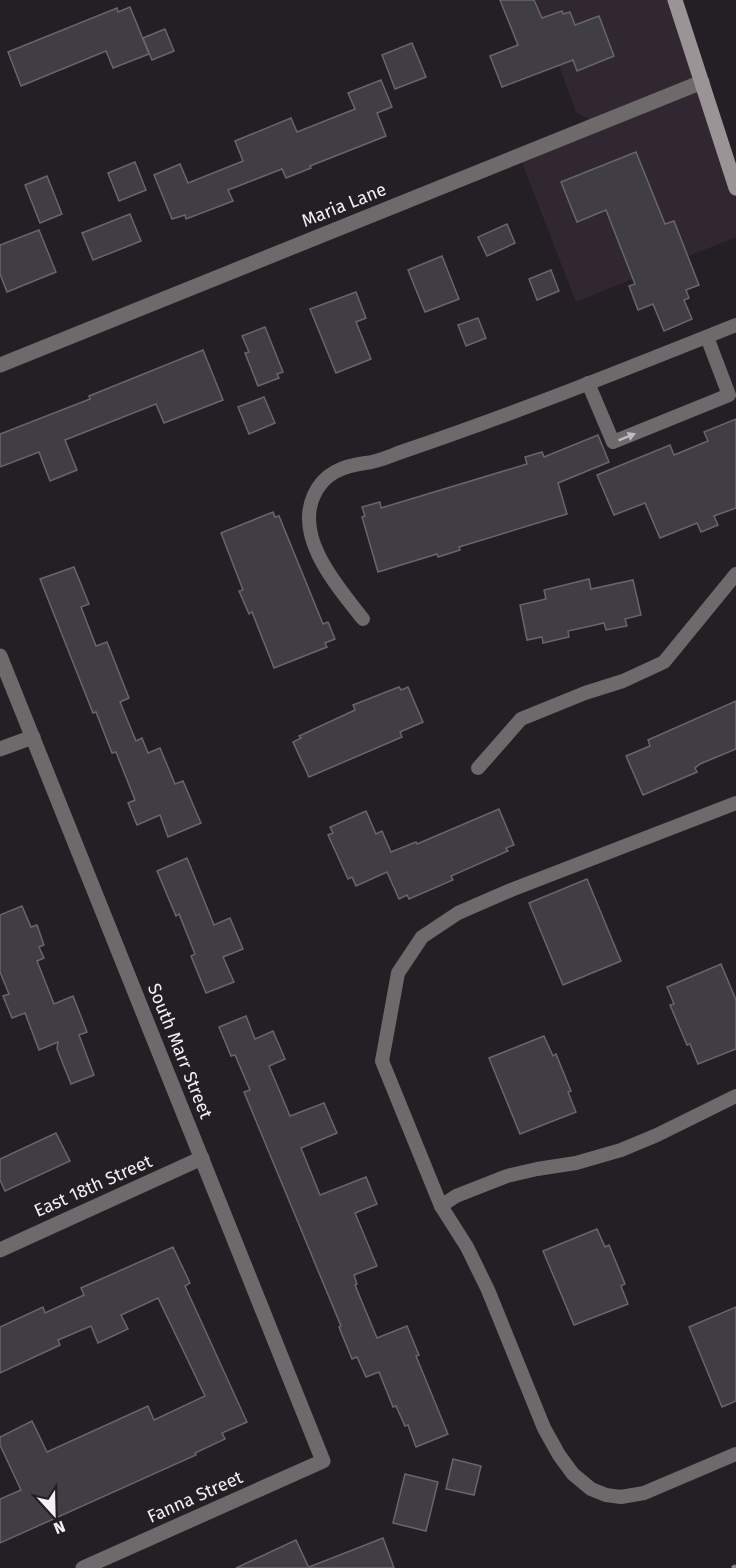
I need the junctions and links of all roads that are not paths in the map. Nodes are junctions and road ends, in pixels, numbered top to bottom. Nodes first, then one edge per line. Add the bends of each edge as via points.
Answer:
1 (675, 0) edge
2 (702, 82) junction
3 (736, 188) edge
4 (736, 325) edge
5 (707, 337) junction
6 (0, 365) edge
7 (588, 383) junction
8 (736, 574) edge
9 (363, 619) dead end
10 (0, 656) edge
11 (33, 737) junction
12 (0, 749) edge
13 (478, 768) dead end
14 (736, 803) edge
15 (736, 1096) edge
16 (202, 1158) junction
17 (441, 1206) junction
18 (0, 1250) edge
19 (736, 1454) edge
20 (323, 1461) joint
21 (83, 1568) edge

1 - 2 main road
2 - 3 main road
2 - 6 street, Maria Lane
4 - 5 lane
5 - 7 lane
7 -> 5 lane via 613,442 729,396
7 - 9 lane via 451,435 344,467 326,478 311,503 310,532 330,577
8 - 13 lane via 664,662 521,719
10 - 11 street, South Marr Street
11 - 12 street
11 - 16 street, South Marr Street
14 - 17 lane via 511,890 458,913 422,937 398,973 382,1061
15 - 17 lane via 621,1150 507,1176
16 - 18 street, East 18th Street
16 - 20 street, South Marr Street
17 - 19 lane via 488,1290 544,1428 578,1480 606,1495 629,1496
20 - 21 street, Fanna Street

